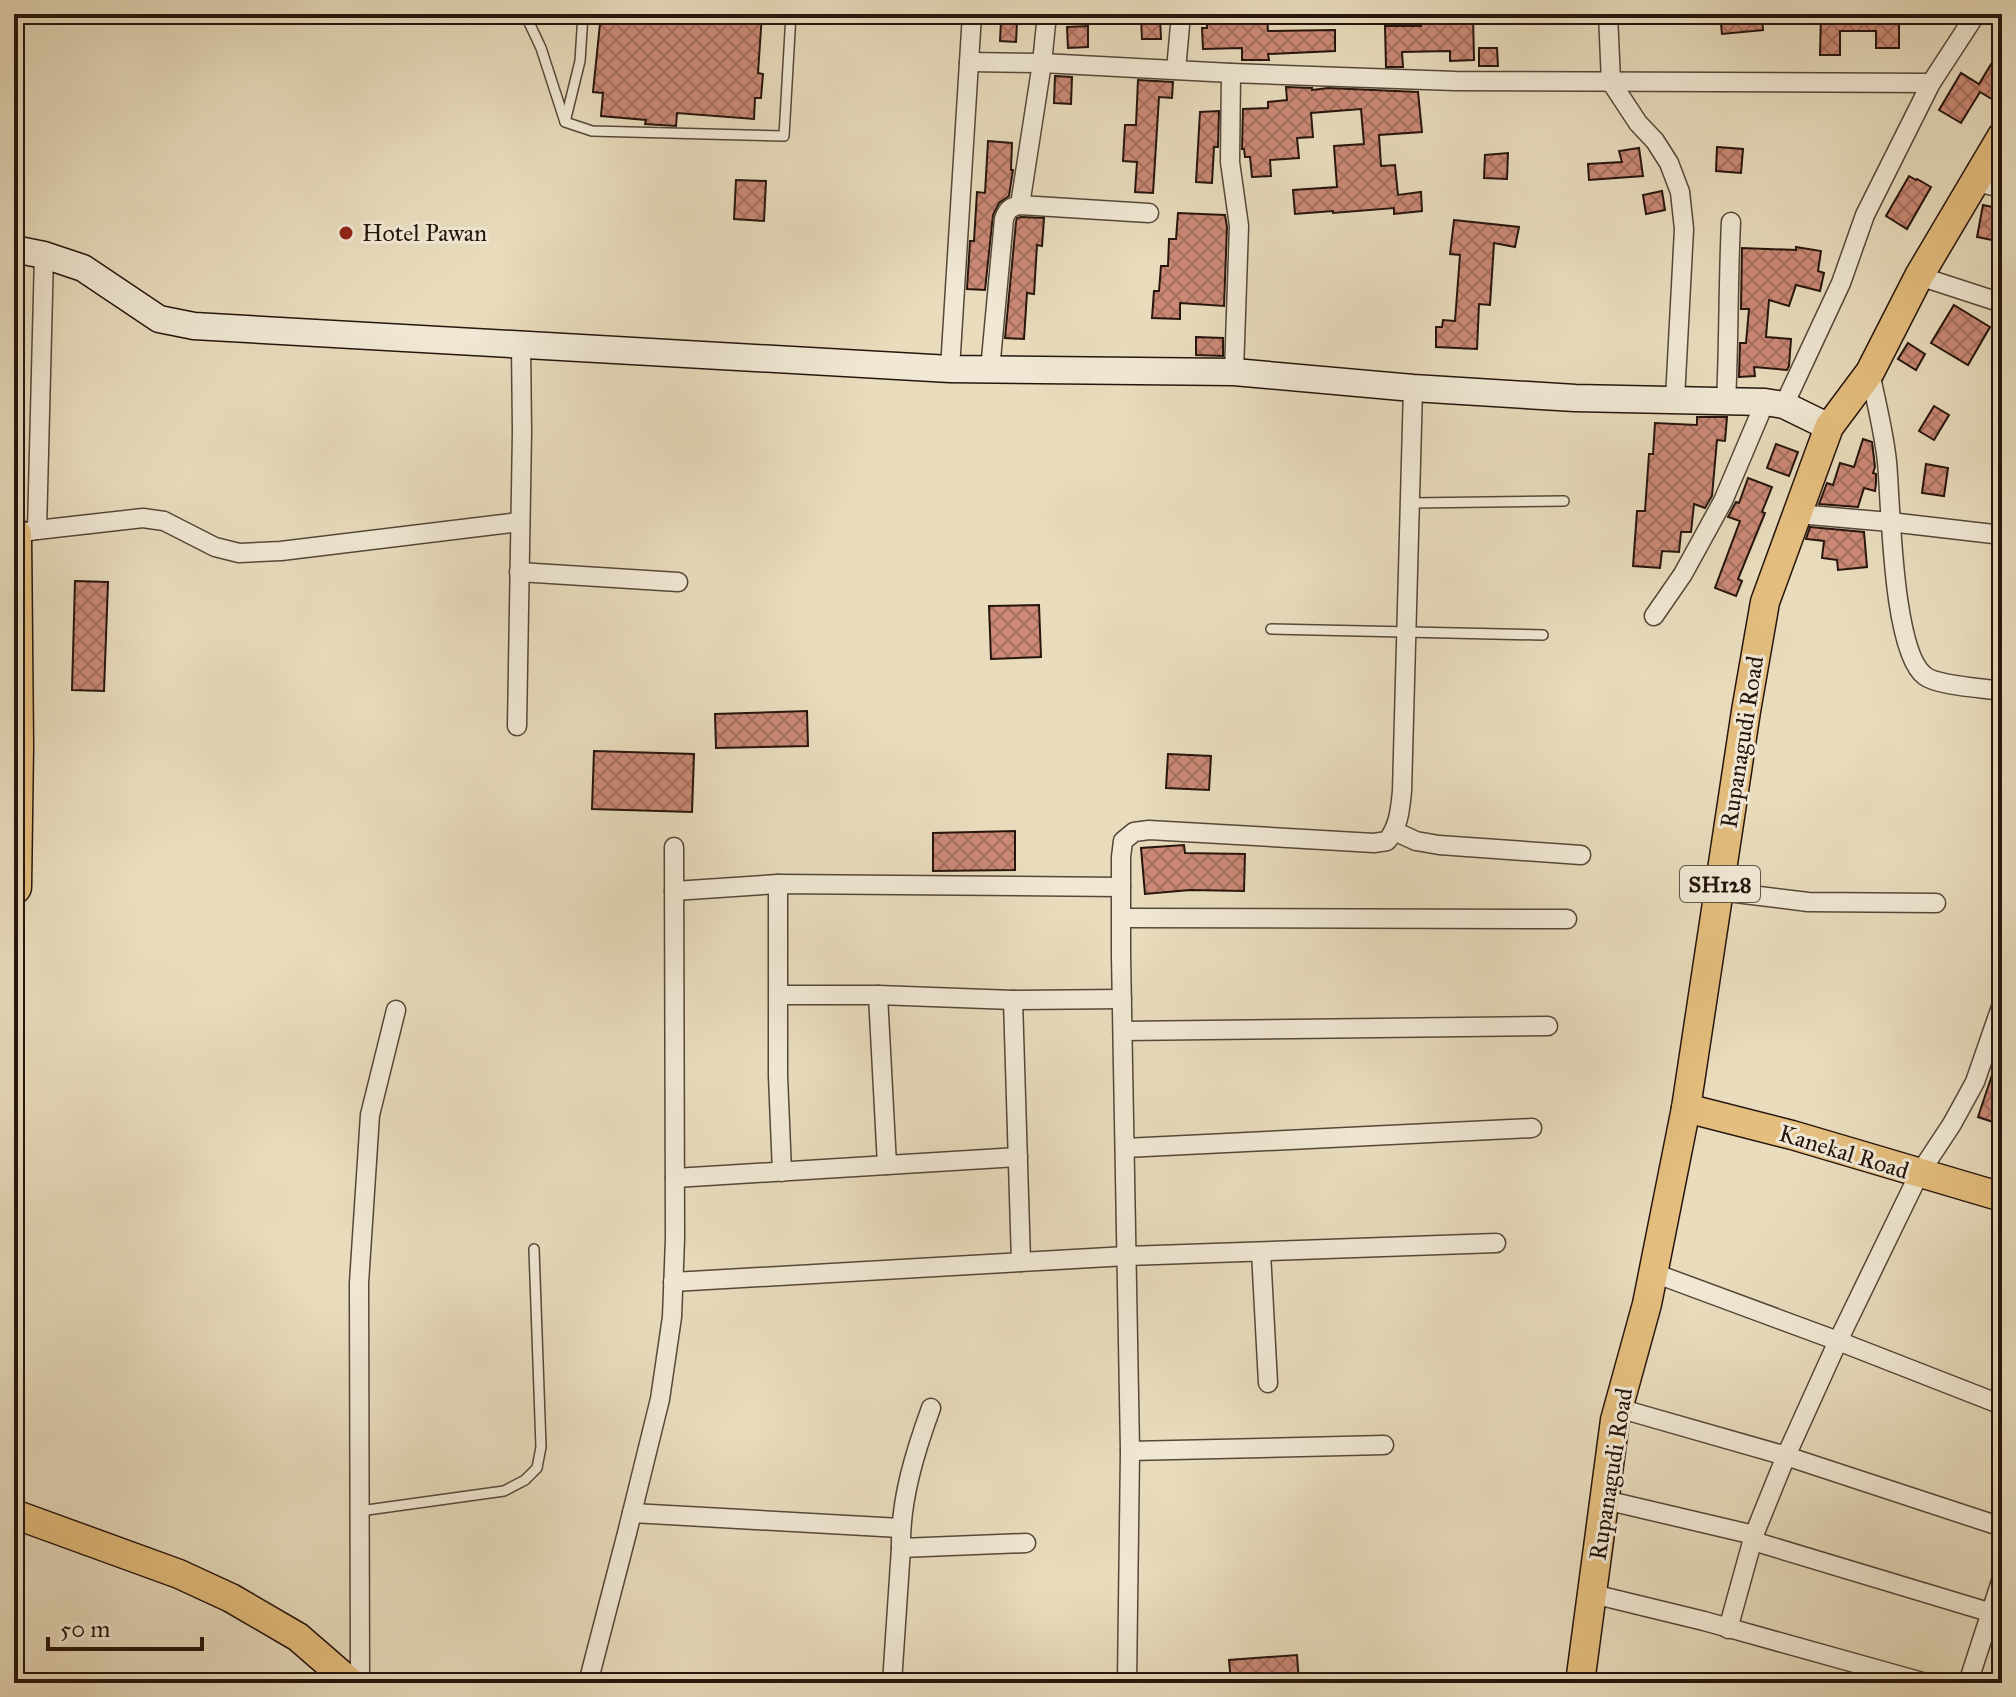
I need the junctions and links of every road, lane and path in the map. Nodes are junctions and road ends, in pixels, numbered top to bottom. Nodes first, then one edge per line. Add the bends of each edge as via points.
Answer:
1 (525, 14) edge
2 (583, 14) edge
3 (791, 14) edge
4 (972, 14) edge
5 (1047, 14) edge
6 (1181, 14) edge
7 (1608, 14) edge
8 (1976, 14) edge
9 (969, 62) junction
10 (1042, 63) junction
11 (1176, 70) junction
12 (1231, 73) junction
13 (1611, 82) junction
14 (1931, 83) junction
15 (565, 122) junction
16 (2002, 136) edge
17 (1988, 185) edge
18 (1020, 205) junction
19 (1149, 213) dead end
20 (1731, 222) dead end
21 (14, 249) edge
22 (44, 255) junction
23 (1919, 276) junction
24 (2002, 303) edge
25 (521, 345) junction
26 (950, 369) junction
27 (990, 370) junction
28 (1234, 372) junction
29 (1870, 372) junction
30 (1413, 388) junction
31 (1675, 399) junction
32 (1726, 402) junction
33 (1774, 404) junction
34 (1829, 427) junction
35 (1564, 501) dead end
36 (1411, 503) junction
37 (1798, 514) junction
38 (519, 522) junction
39 (1890, 522) junction
40 (22, 533) edge
41 (2002, 535) edge
42 (519, 572) junction
43 (678, 582) dead end
44 (1654, 616) dead end
45 (1271, 629) dead end
46 (1407, 633) junction
47 (1543, 635) dead end
48 (2002, 691) edge
49 (517, 726) dead end
50 (1394, 831) junction
51 (674, 847) dead end
52 (1581, 855) dead end
53 (778, 884) junction
54 (14, 887) edge
55 (1121, 887) junction
56 (674, 891) junction
57 (1719, 891) junction
58 (1936, 903) dead end
59 (1122, 918) junction
60 (1567, 919) dead end
61 (779, 995) junction
62 (878, 995) junction
63 (1122, 999) junction
64 (1013, 1000) junction
65 (2002, 1004) edge
66 (396, 1010) dead end
67 (1548, 1026) dead end
68 (1123, 1031) junction
69 (1686, 1108) junction
70 (1532, 1128) dead end
71 (1125, 1148) junction
72 (1018, 1157) junction
73 (887, 1165) junction
74 (782, 1172) junction
75 (1919, 1174) junction
76 (675, 1178) junction
77 (2002, 1197) edge
78 (1496, 1243) dead end
79 (534, 1249) dead end
80 (1261, 1252) junction
81 (1127, 1256) junction
82 (1021, 1262) junction
83 (1654, 1273) junction
84 (673, 1282) junction
85 (1838, 1341) junction
86 (1268, 1383) dead end
87 (2002, 1405) edge
88 (931, 1408) dead end
89 (1618, 1408) junction
90 (1384, 1445) dead end
91 (1130, 1451) junction
92 (1786, 1456) junction
93 (1605, 1500) junction
94 (360, 1511) junction
95 (632, 1513) junction
96 (14, 1514) edge
97 (2002, 1527) edge
98 (900, 1528) junction
99 (1754, 1538) junction
100 (1026, 1543) dead end
101 (901, 1548) junction
102 (2002, 1578) edge
103 (1593, 1594) junction
104 (1996, 1614) edge
105 (1728, 1629) junction
106 (351, 1683) edge
107 (360, 1683) edge
108 (588, 1683) edge
109 (892, 1683) edge
110 (1127, 1683) edge
111 (1580, 1683) edge
112 (1926, 1683) edge
113 (1968, 1683) edge

1 - 15 lane
2 - 15 lane via 580,61
3 - 15 lane via 784,136 592,131
4 - 9 street
5 - 10 street
6 - 11 street
7 - 13 street
8 - 14 street
9 - 10 street
9 - 26 street
10 - 11 street
10 - 18 street
11 - 12 street
12 - 13 street
12 - 28 street via 1230,162 1239,226
13 - 14 street
13 - 31 street via 1669,163 1680,192 1684,229
14 - 33 street via 1865,215 1841,283
16 - 17 main road, Rupanagudi Road / SH128
17 - 23 main road, Rupanagudi Road / SH128
18 - 19 street
18 - 27 street via 1006,211 1004,219
20 - 32 street
21 - 22 street
22 - 25 street via 83,268 159,319 194,326
22 - 40 street
23 - 24 street
23 - 29 main road, Rupanagudi Road / SH128
25 - 26 street
25 - 38 street
26 - 27 street
27 - 28 street
28 - 30 street
29 - 34 main road, Rupanagudi Road / SH128
29 - 39 street via 1887,461
30 - 31 street
30 - 36 street
31 - 32 street
32 - 33 street
33 - 34 street
33 - 44 street via 1683,574
34 - 37 main road, Rupanagudi Road / SH128
35 - 36 lane
36 - 46 street
37 - 39 street
37 - 57 main road, Rupanagudi Road / SH128 via 1765,602
38 - 40 street via 239,553 164,521 143,518
38 - 42 street
39 - 41 street
39 - 48 street via 1897,592 1917,666 1936,681
40 - 54 highway
42 - 43 street
42 - 49 street
45 - 46 lane
46 - 47 lane
46 - 50 street via 1402,791
50 - 52 street via 1439,845
50 - 55 street via 1387,841 1374,843 1134,832 1123,841
51 - 56 street
53 - 55 street
53 - 56 street
53 - 61 street
55 - 59 street
56 - 76 street
57 - 58 street via 1808,902
57 - 69 main road, Rupanagudi Road / SH128
59 - 60 street
59 - 63 street
61 - 62 street
61 - 74 street
62 - 64 street
62 - 73 street
63 - 64 street
63 - 68 street
64 - 72 street
65 - 75 street via 1975,1082
66 - 94 street via 370,1115 359,1283
67 - 68 street
68 - 71 street
69 - 75 main road, Kanekal Road
69 - 83 main road, Rupanagudi Road / SH128
70 - 71 street
71 - 81 street
72 - 73 street
72 - 82 street
73 - 74 street
74 - 76 street
75 - 77 main road, Kanekal Road
75 - 85 street
76 - 84 street
78 - 80 street
79 - 94 lane via 541,1447 537,1468 504,1491
80 - 81 street
80 - 86 street
81 - 82 street
81 - 91 street
82 - 84 street
83 - 85 street
83 - 89 main road, Rupanagudi Road / SH128
84 - 95 street via 660,1399
85 - 87 street
85 - 92 street
88 - 98 street
89 - 92 street
89 - 93 main road, Rupanagudi Road / SH128
90 - 91 street
91 - 110 street
92 - 97 street
92 - 99 street
93 - 99 street
93 - 103 main road, Rupanagudi Road / SH128
94 - 107 street
95 - 98 street
95 - 108 street
96 - 106 main road via 231,1598 298,1637
98 - 101 street
99 - 104 street
99 - 105 street
100 - 101 street
101 - 109 street
102 - 104 street
103 - 105 street
103 - 111 main road, Rupanagudi Road / SH128
104 - 113 street
105 - 112 street

